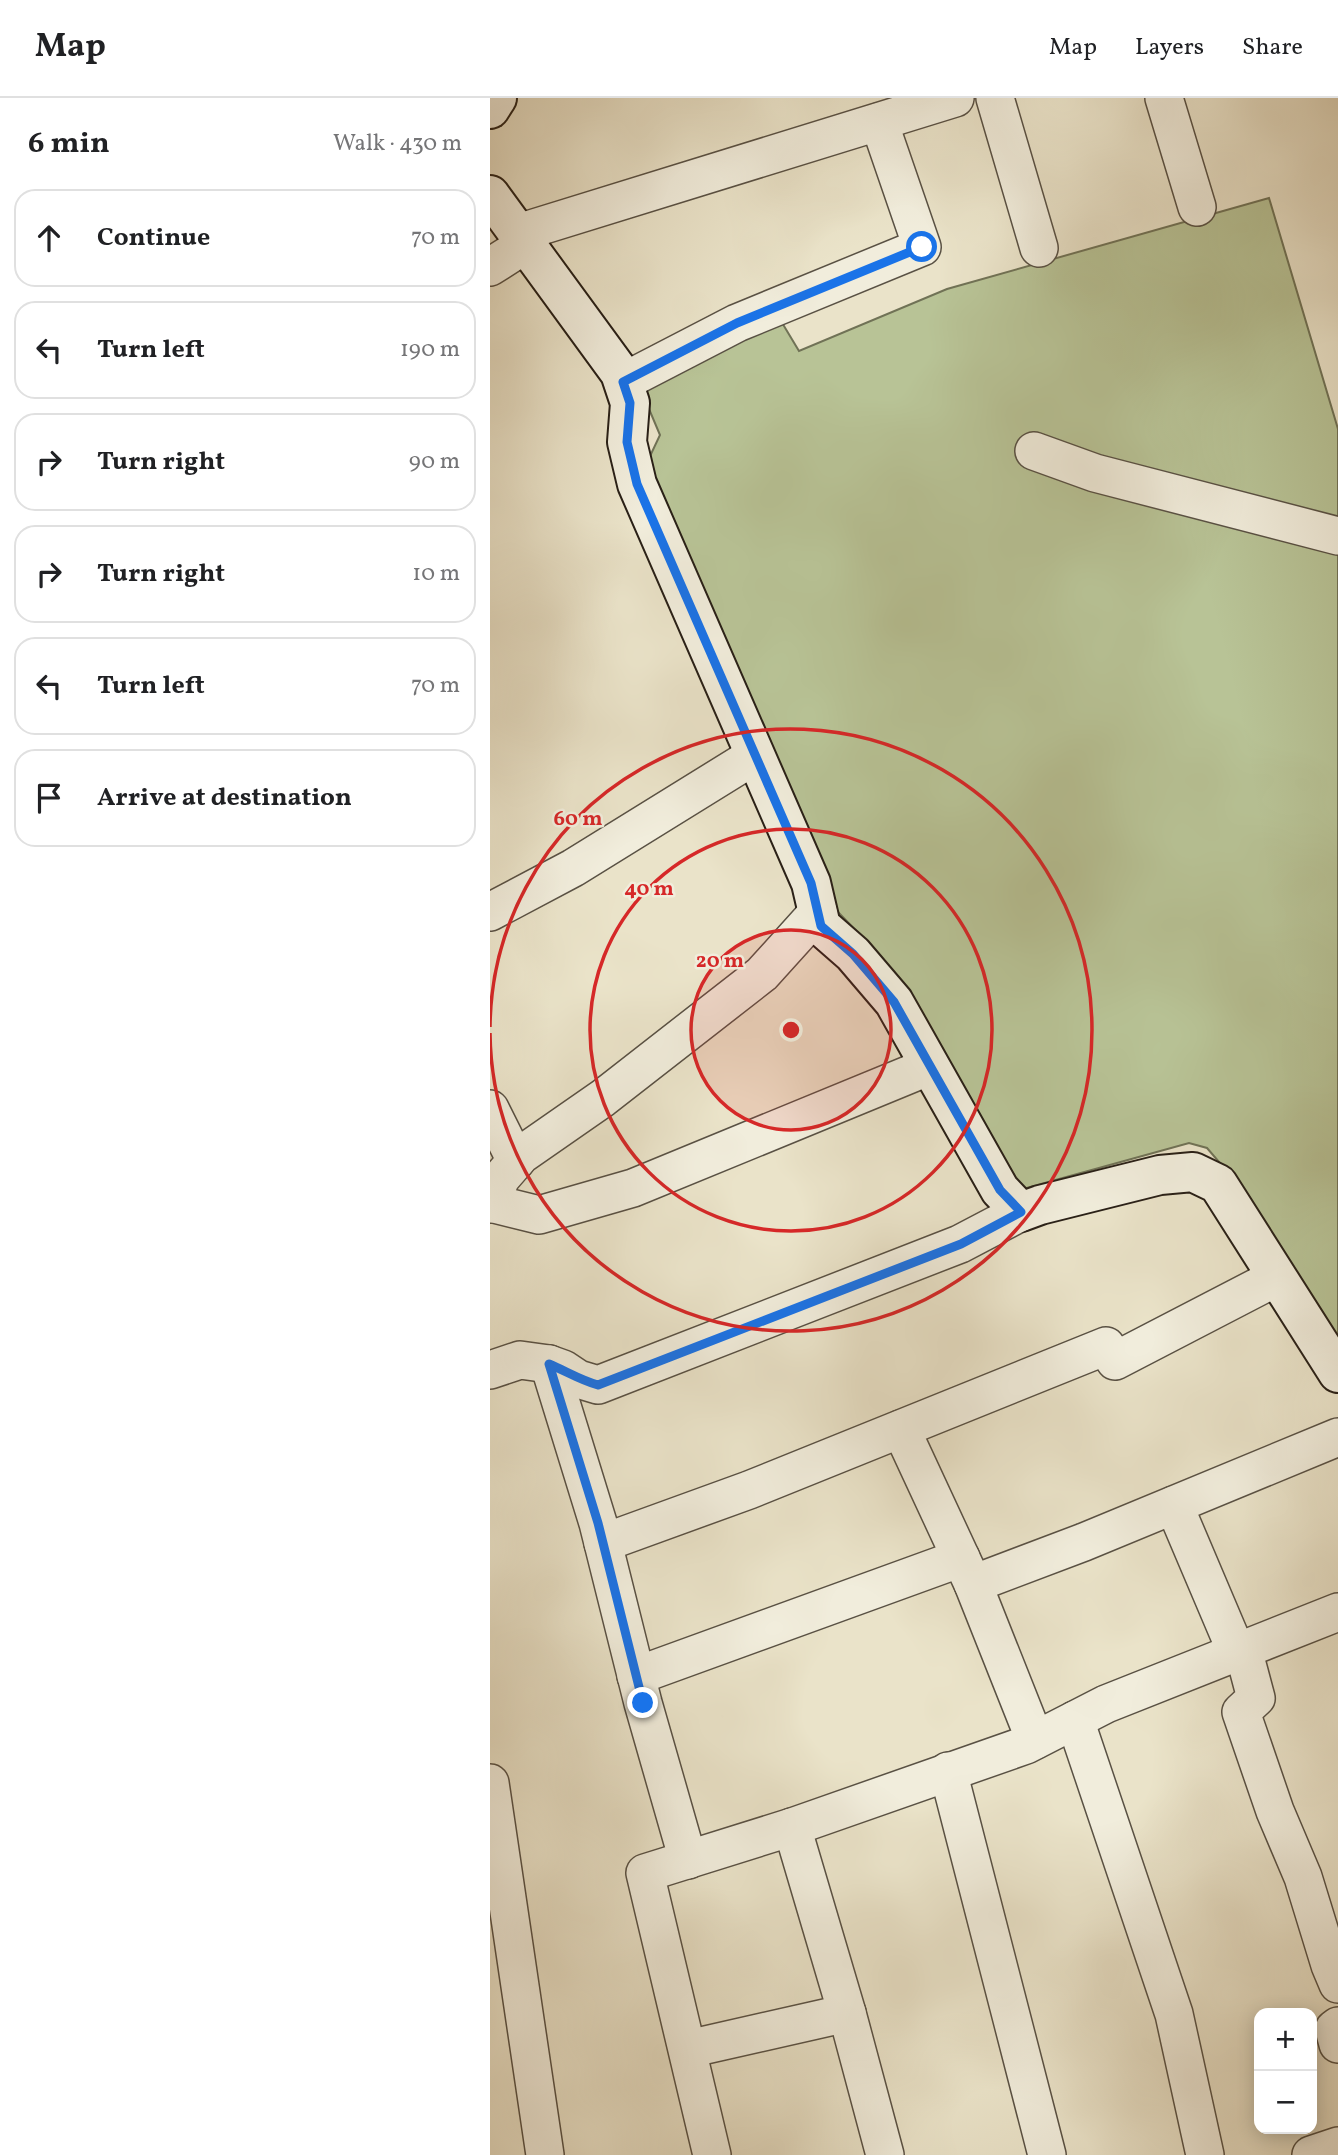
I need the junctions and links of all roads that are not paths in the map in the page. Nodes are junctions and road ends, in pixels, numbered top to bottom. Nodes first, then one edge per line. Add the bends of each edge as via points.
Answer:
1 (497, 98) edge
2 (955, 98) edge
3 (995, 98) edge
4 (1164, 98) edge
5 (490, 109) edge
6 (879, 121) junction
7 (490, 195) edge
8 (1197, 207) dead end
9 (522, 239) junction
10 (1039, 248) dead end
11 (490, 267) edge
12 (623, 382) junction
13 (1034, 450) dead end
14 (1338, 536) edge
15 (754, 755) junction
16 (490, 912) edge
17 (818, 912) junction
18 (930, 1066) junction
19 (490, 1109) edge
20 (516, 1161) junction
21 (490, 1203) edge
22 (1021, 1212) junction
23 (1276, 1277) junction
24 (549, 1364) junction
25 (490, 1370) edge
26 (1338, 1373) edge
27 (901, 1429) junction
28 (1338, 1437) edge
29 (1174, 1505) junction
30 (603, 1543) junction
31 (967, 1571) junction
32 (1338, 1612) edge
33 (1240, 1650) junction
34 (636, 1676) junction
35 (1075, 1720) junction
36 (1035, 1740) junction
37 (948, 1771) junction
38 (490, 1783) edge
39 (792, 1827) junction
40 (688, 1860) junction
41 (1338, 1984) edge
42 (847, 2013) junction
43 (1338, 2026) edge
44 (1338, 2044) edge
45 (688, 2049) junction
46 (1338, 2146) edge
47 (545, 2155) edge
48 (712, 2155) edge
49 (886, 2155) edge
50 (1048, 2155) edge
51 (1205, 2155) edge
52 (1311, 2155) edge

1 - 5 street
2 - 6 street
3 - 10 street
4 - 8 street
6 - 9 street
6 - 12 street via 922,247 737,323
7 - 9 street
9 - 11 street
9 - 12 street
12 - 15 street via 630,403 627,442 637,484
13 - 14 street via 1095,474
15 - 16 street via 573,868
15 - 17 street via 811,883
17 - 18 street via 821,926 853,954 894,1002
17 - 20 street via 762,974
18 - 21 street via 633,1188 539,1215
18 - 22 street via 1000,1190
19 - 20 street
20 - 21 street via 501,1178
22 - 23 street via 1160,1175 1193,1172 1217,1184
22 - 24 street via 961,1244 598,1385
23 - 26 street
23 - 27 street via 1115,1361 1106,1346
24 - 25 street via 520,1360
24 - 30 street
27 - 30 street
27 - 31 street
28 - 29 street
29 - 31 street
29 - 33 street
30 - 34 street
31 - 34 street
31 - 36 street
32 - 33 street
33 - 35 street
33 - 41 street via 1256,1698 1241,1712
34 - 40 street
35 - 36 street
35 - 51 street via 1174,2014
36 - 37 street
37 - 39 street
37 - 50 street
38 - 47 street
39 - 40 street
39 - 42 street
40 - 45 street via 645,1873
42 - 45 street
42 - 49 street
43 - 44 street via 1334,2029
45 - 48 street
46 - 52 street

